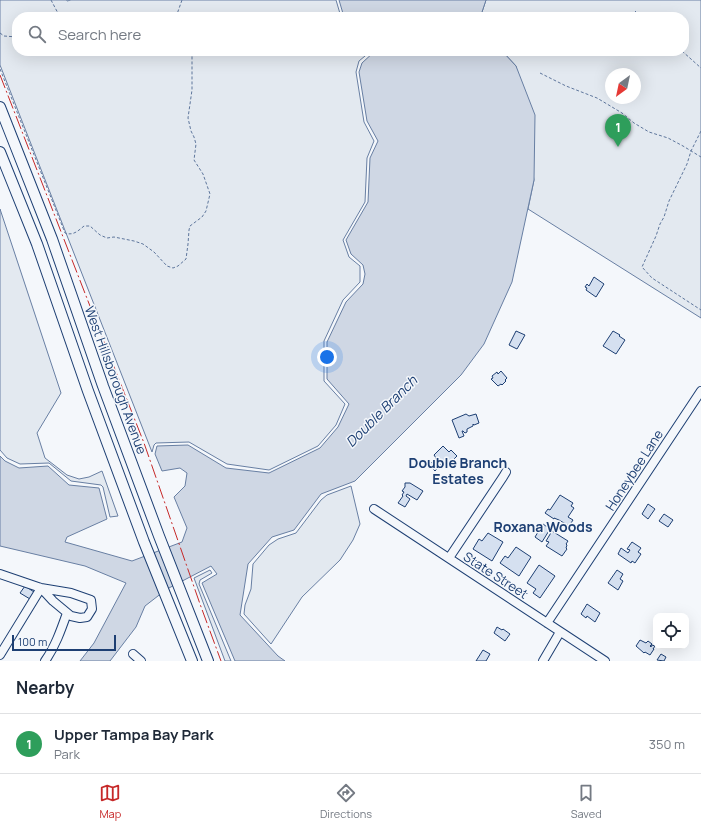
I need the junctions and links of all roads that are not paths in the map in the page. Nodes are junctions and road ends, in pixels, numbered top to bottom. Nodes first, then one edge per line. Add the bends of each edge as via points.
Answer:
1 (0, 107) edge
2 (0, 152) edge
3 (701, 391) edge
4 (506, 472) dead end
5 (374, 509) dead end
6 (449, 558) junction
7 (0, 574) edge
8 (41, 588) junction
9 (67, 613) junction
10 (547, 623) junction
11 (560, 632) junction
12 (133, 654) dead end
13 (0, 655) edge
14 (45, 661) edge
15 (141, 661) edge
16 (192, 661) edge
17 (208, 661) edge
18 (543, 661) edge
19 (605, 661) edge

1 - 17 main road, West Hillsborough Avenue via 52,239 106,393
2 - 16 main road via 37,244 144,542
3 - 10 street, Honeybee Lane
4 - 6 street
5 - 6 street, State Street
6 - 10 street, State Street
7 - 8 street
8 - 9 street
8 - 9 street via 71,593 90,600 92,609 87,617 80,618
8 - 13 street
9 - 14 street
10 - 11 street, State Street
11 - 18 street
11 - 19 street, State Street
12 - 15 street

